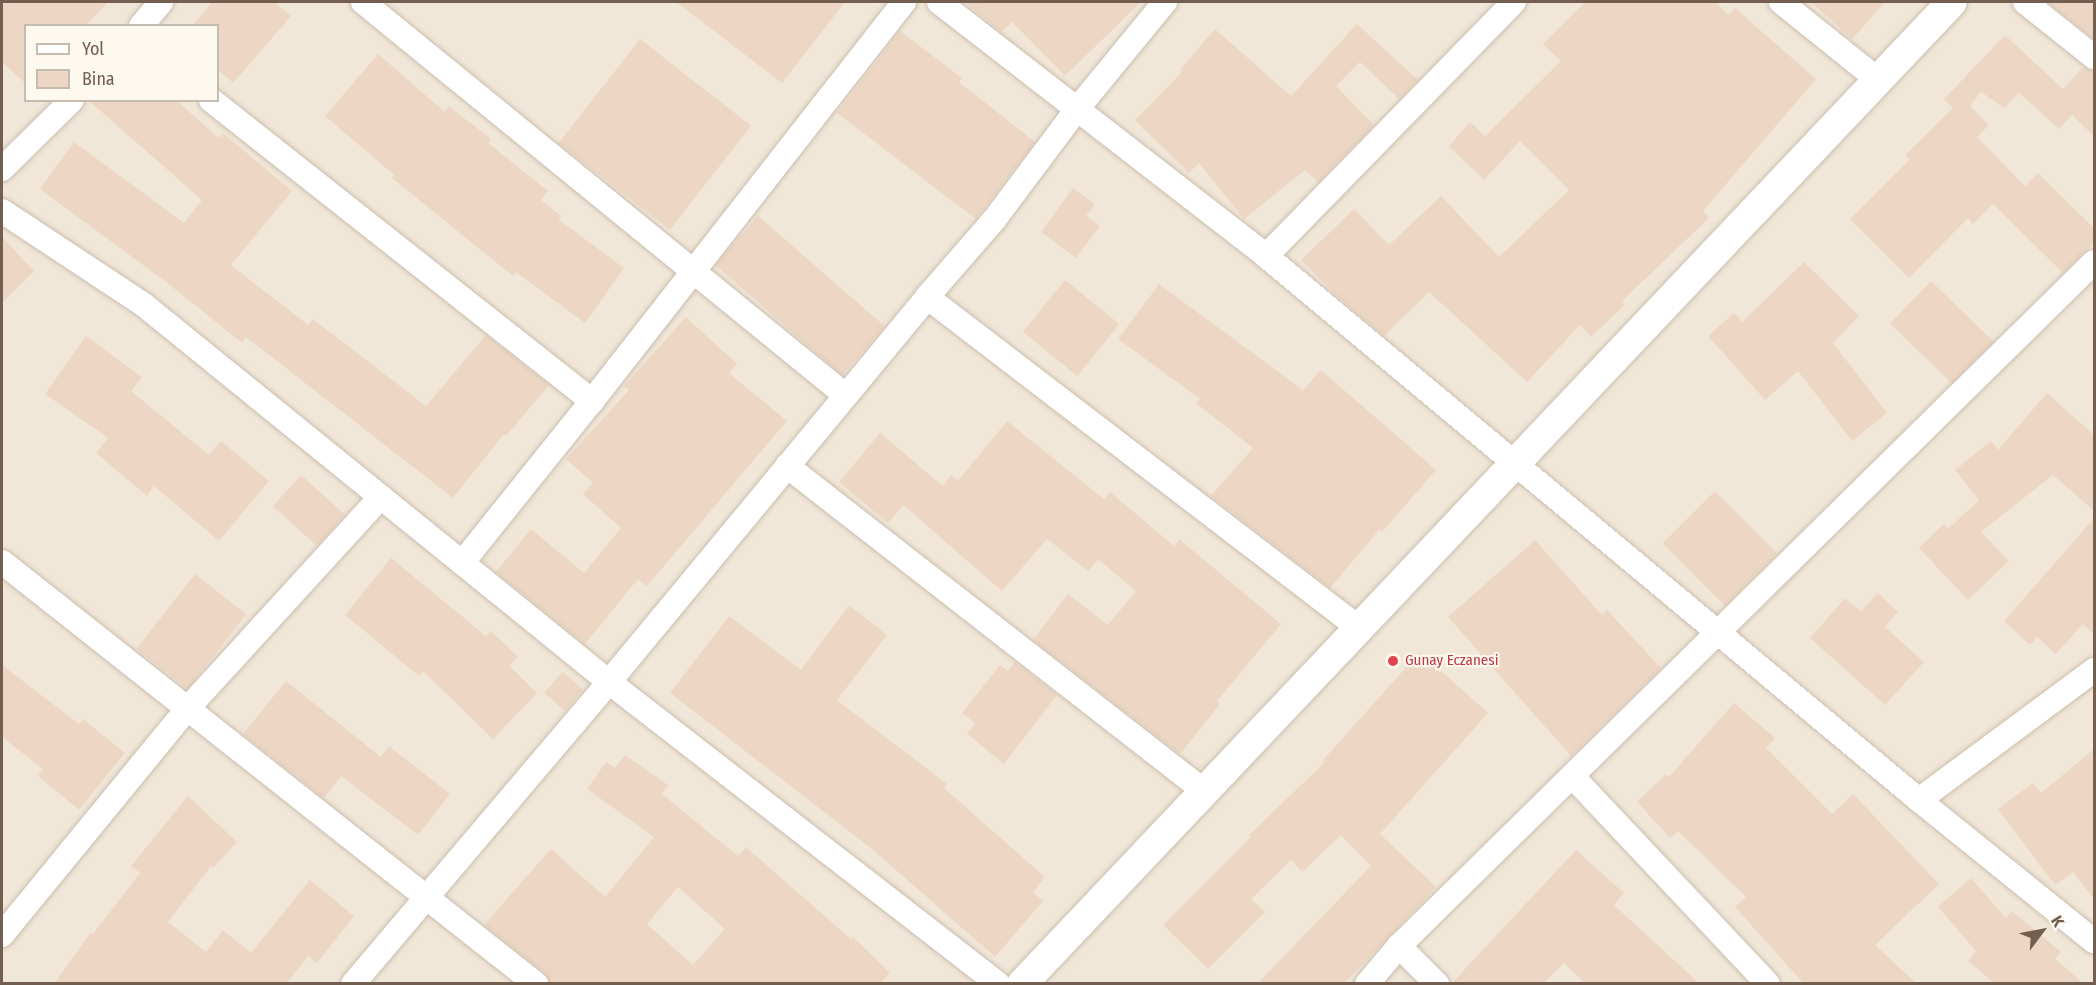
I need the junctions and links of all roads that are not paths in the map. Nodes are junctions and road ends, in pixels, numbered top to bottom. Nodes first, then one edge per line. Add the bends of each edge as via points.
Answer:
1 (160, 2) edge
2 (363, 2) edge
3 (904, 2) edge
4 (939, 2) edge
5 (1165, 2) edge
6 (1514, 2) edge
7 (1780, 2) edge
8 (1952, 2) edge
9 (2025, 2) edge
10 (143, 24) edge
11 (2094, 57) edge
12 (1878, 80) junction
13 (70, 102) edge
14 (214, 102) edge
15 (1077, 109) junction
16 (2, 170) edge
17 (2, 211) edge
18 (1266, 256) junction
19 (2094, 262) edge
20 (693, 272) junction
21 (927, 297) junction
22 (845, 395) junction
23 (592, 400) junction
24 (1514, 464) junction
25 (787, 466) junction
26 (381, 497) junction
27 (2, 562) edge
28 (462, 562) junction
29 (1359, 628) junction
30 (1720, 632) junction
31 (2094, 670) edge
32 (609, 682) junction
33 (188, 708) junction
34 (1573, 777) junction
35 (1204, 790) junction
36 (1919, 800) junction
37 (427, 896) junction
38 (2, 935) edge
39 (2094, 941) edge
40 (1399, 946) junction
41 (353, 984) edge
42 (536, 984) edge
43 (998, 984) edge
44 (1022, 984) edge
45 (1367, 984) edge
46 (1437, 984) edge
47 (1768, 984) edge

1 - 10 street
2 - 20 street
3 - 20 street
4 - 15 street
5 - 15 street
6 - 18 street
7 - 12 street
8 - 12 street
9 - 11 street
12 - 24 street
13 - 16 street
14 - 23 street
15 - 18 street
15 - 21 street via 994,220
17 - 26 street via 144,305
18 - 24 street
19 - 30 street
20 - 22 street
20 - 23 street
21 - 22 street
21 - 29 street
22 - 25 street
23 - 28 street
24 - 29 street
24 - 30 street
25 - 32 street
25 - 35 street
26 - 28 street
26 - 33 street
27 - 33 street
28 - 32 street
29 - 35 street
30 - 34 street
30 - 36 street
31 - 36 street
32 - 37 street
32 - 43 street
33 - 37 street
33 - 38 street
34 - 40 street
34 - 47 street
35 - 44 street
36 - 39 street
37 - 41 street
37 - 42 street
40 - 45 street
40 - 46 street

